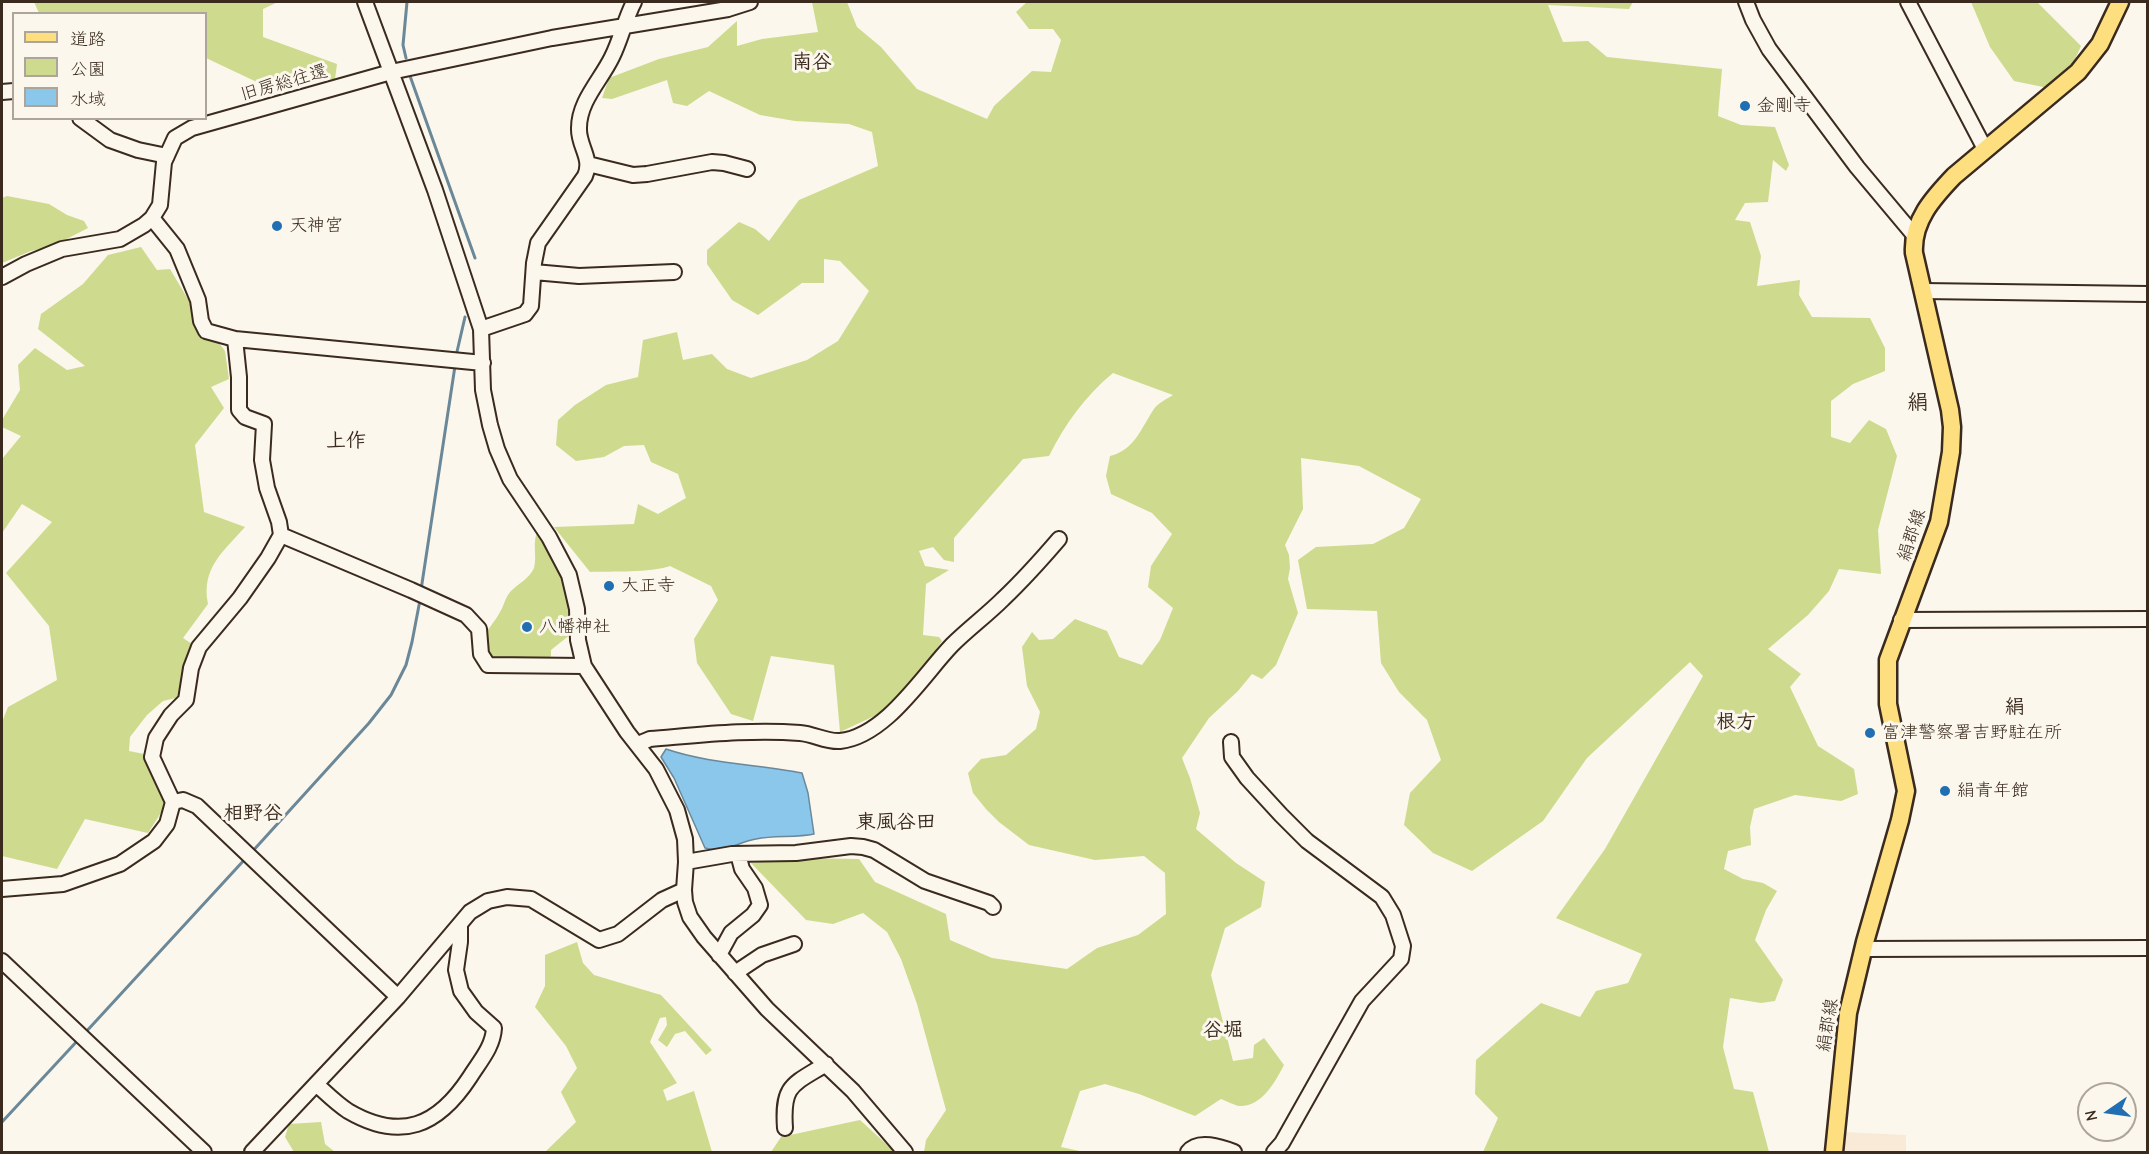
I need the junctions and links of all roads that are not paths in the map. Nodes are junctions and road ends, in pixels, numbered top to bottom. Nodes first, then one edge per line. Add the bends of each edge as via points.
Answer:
1 (364, 2) edge
2 (634, 2) edge
3 (750, 2) edge
4 (1746, 2) edge
5 (1908, 2) edge
6 (2120, 2) edge
7 (623, 25) junction
8 (391, 72) junction
9 (83, 120) edge
10 (1985, 149) junction
11 (167, 156) junction
12 (588, 164) junction
13 (747, 170) dead end
14 (152, 218) junction
15 (1914, 235) junction
16 (534, 272) junction
17 (674, 272) dead end
18 (2, 277) edge
19 (1923, 291) junction
20 (2148, 294) edge
21 (481, 329) junction
22 (235, 339) junction
23 (483, 363) junction
24 (281, 535) junction
25 (1059, 539) dead end
26 (2148, 619) edge
27 (1901, 620) junction
28 (584, 666) junction
29 (1230, 742) dead end
30 (638, 744) junction
31 (173, 802) junction
32 (738, 854) junction
33 (686, 862) junction
34 (2, 888) edge
35 (684, 890) junction
36 (993, 907) dead end
37 (460, 925) junction
38 (794, 944) dead end
39 (2148, 948) edge
40 (1864, 949) junction
41 (719, 955) junction
42 (2, 961) edge
43 (735, 973) junction
44 (398, 997) junction
45 (826, 1064) junction
46 (316, 1084) junction
47 (785, 1128) dead end
48 (204, 1152) edge
49 (252, 1152) edge
50 (904, 1152) edge
51 (1188, 1152) edge
52 (1234, 1152) edge
53 (1274, 1152) edge
54 (1834, 1152) edge

1 - 8 street
2 - 7 street
3 - 7 street, 旧房総往還
4 - 15 street via 1775,57 1857,167
5 - 10 street
6 - 10 main road, 絹郡線 via 2100,44 2078,72
7 - 8 street, 旧房総往還
7 - 12 street via 612,57 581,115 579,128
8 - 11 street, 旧房総往還 via 192,128 175,138
8 - 21 street
9 - 11 street via 110,140
10 - 15 main road, 絹郡線 via 1935,195
11 - 14 street, 旧房総往還 via 160,205
12 - 13 street via 633,175 712,162
12 - 16 street via 585,176 538,243
14 - 18 street via 120,239 62,249
14 - 22 street via 177,249 206,331
15 - 19 main road, 絹郡線
16 - 17 street via 579,276
16 - 21 street via 531,306 525,314
19 - 20 street
19 - 27 main road, 絹郡線 via 1950,410 1952,440 1939,522
21 - 23 street
22 - 23 street
22 - 24 street via 239,410 245,417 264,424 262,460
23 - 28 street via 483,390 501,459 569,575
24 - 28 street via 466,615 479,629 481,654 489,665
24 - 31 street via 240,598 199,647 190,668 186,700 156,738 152,757
25 - 30 street via 1005,598 954,644 907,699 886,719 861,733 841,741 802,733 741,731
26 - 27 street
27 - 40 main road, 絹郡線 via 1888,660 1887,680 1888,704 1906,791
28 - 30 street
29 - 53 street via 1232,757 1247,777 1307,841 1382,897 1393,915 1403,946 1401,959 1362,1001
30 - 33 street via 677,810
31 - 34 street via 167,824 154,841 120,864 63,884
31 - 44 street via 183,800 197,806
32 - 33 street
32 - 36 street via 863,847 925,881
32 - 41 street via 760,905 731,933
33 - 35 street
35 - 37 street via 663,900 618,934 599,940 531,899 507,897 488,901 470,912
35 - 41 street via 690,917
37 - 44 street
37 - 46 street via 456,970 461,991 494,1028 493,1040 464,1085 438,1114 411,1127 377,1124 347,1111
38 - 43 street via 762,955
39 - 40 street
40 - 54 main road, 絹郡線 via 1848,1013
41 - 43 street
42 - 48 street
43 - 45 street
44 - 46 street
45 - 47 street via 787,1094 783,1105
45 - 50 street
46 - 49 street
51 - 52 street via 1202,1145

